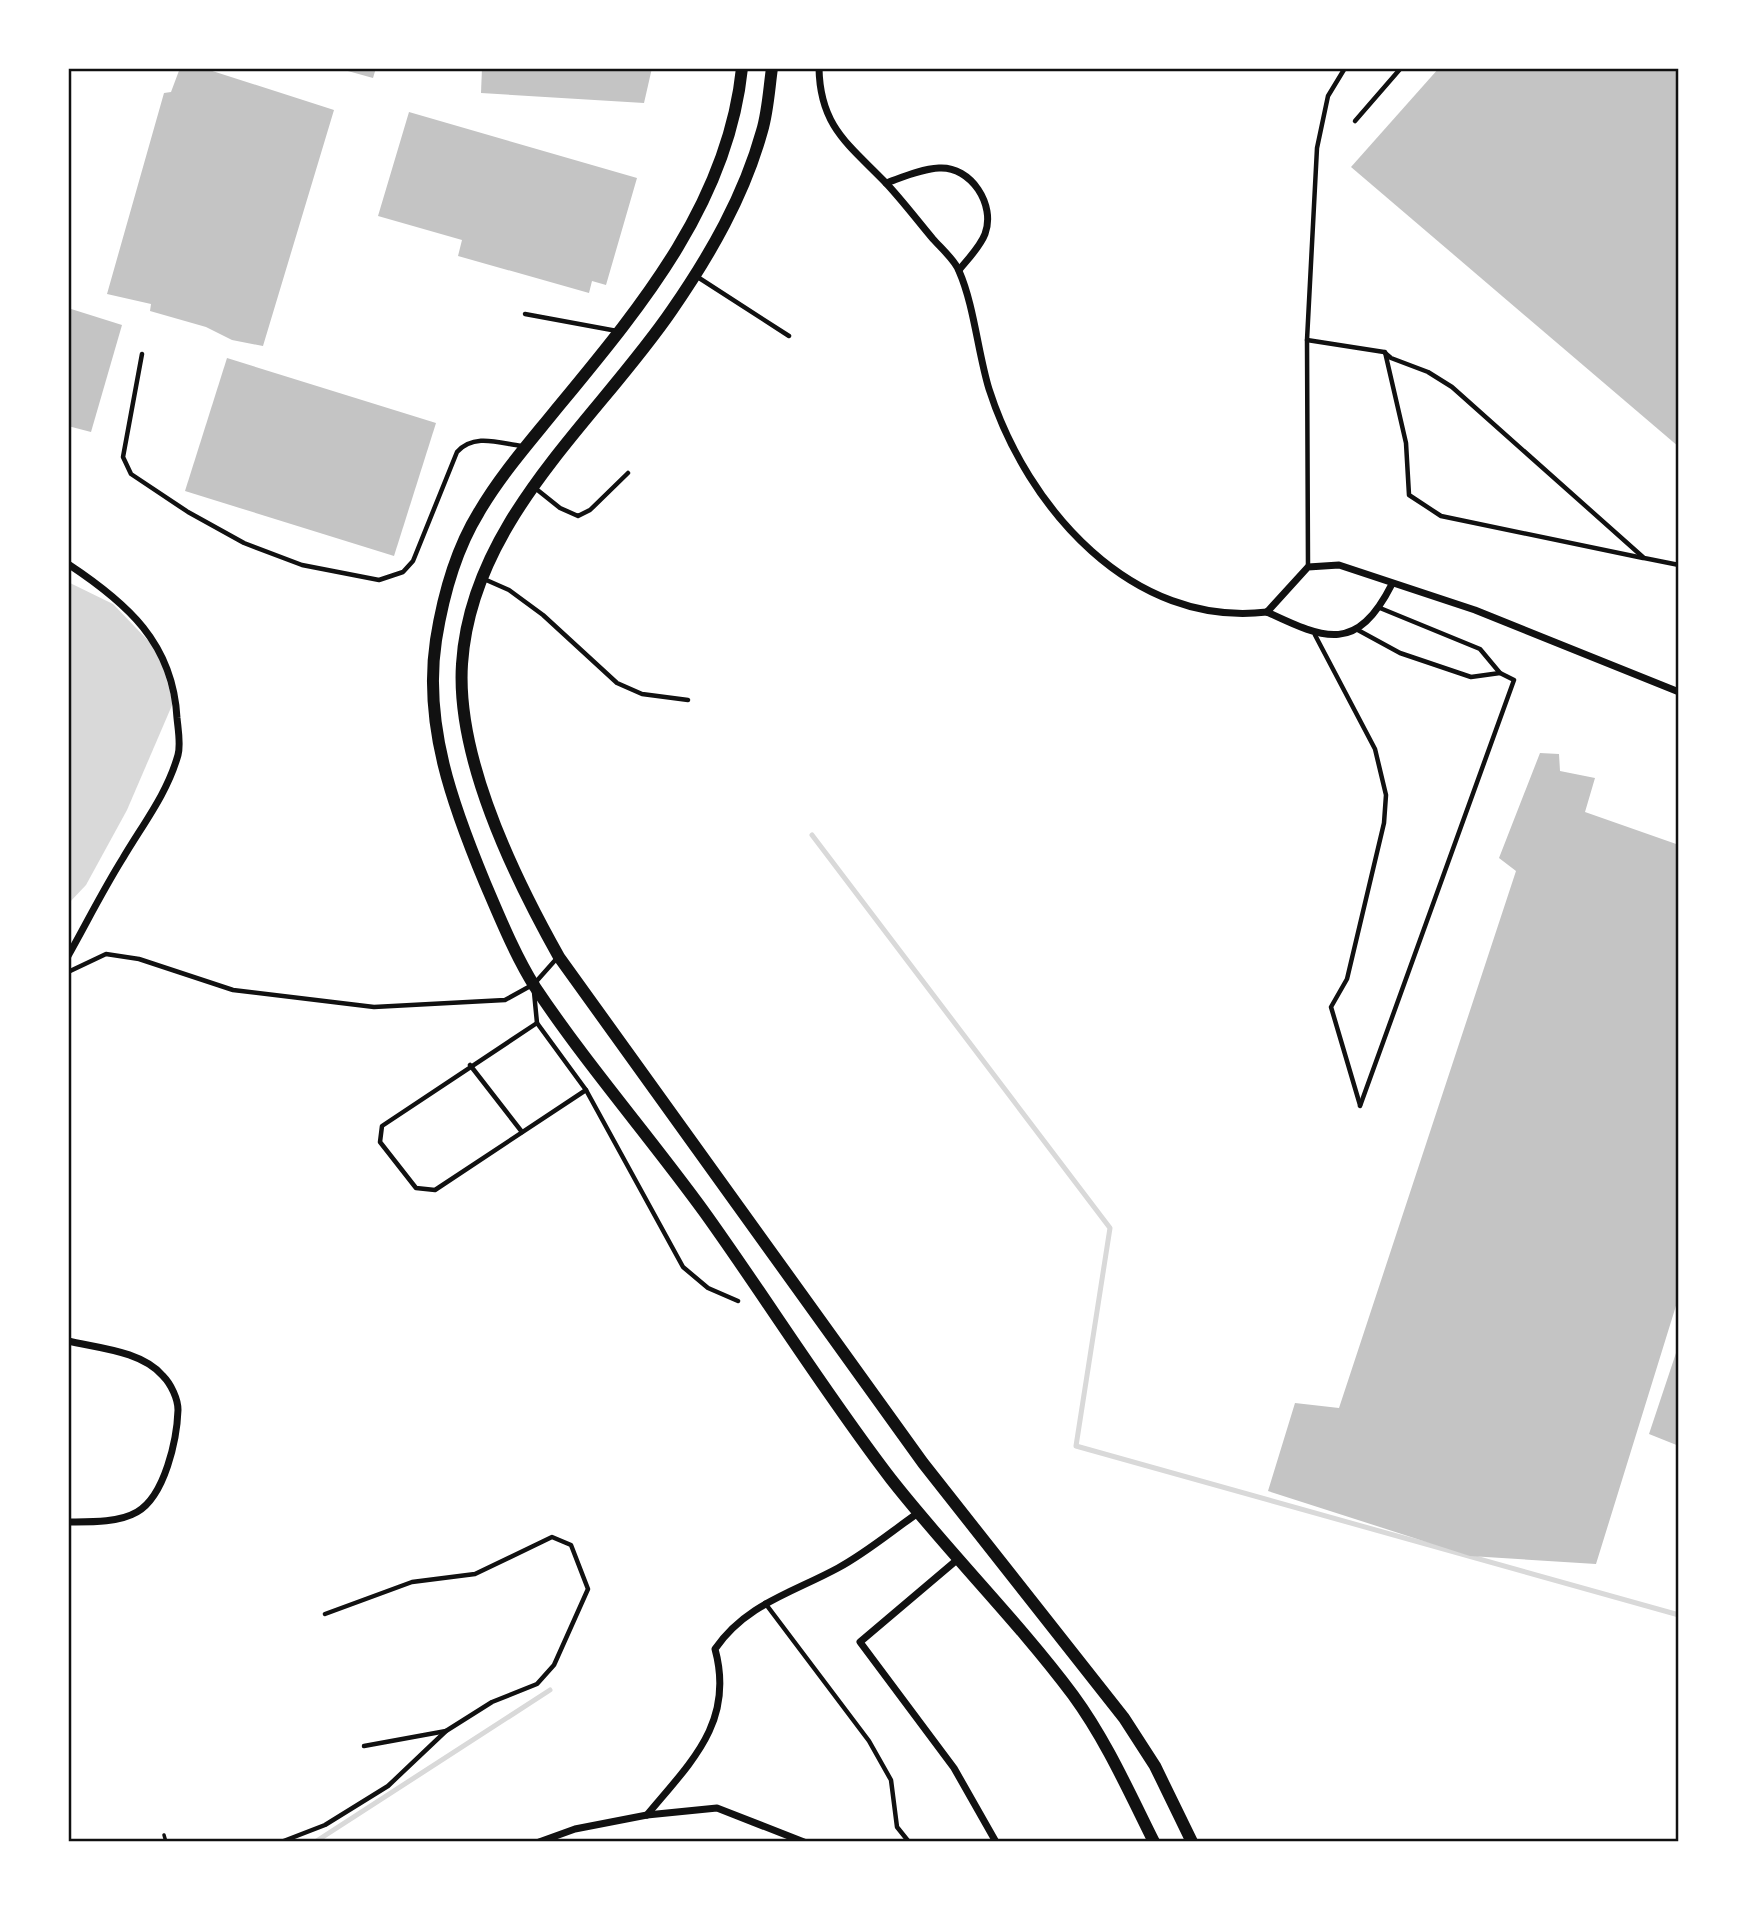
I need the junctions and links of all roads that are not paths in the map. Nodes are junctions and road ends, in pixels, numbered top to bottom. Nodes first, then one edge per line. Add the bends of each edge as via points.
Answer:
1 (742, 68) edge
2 (772, 68) edge
3 (819, 68) edge
4 (1345, 68) edge
5 (1401, 68) edge
6 (1355, 121) dead end
7 (886, 183) junction
8 (959, 270) junction
9 (694, 275) junction
10 (525, 314) dead end
11 (620, 331) junction
12 (789, 337) dead end
13 (1307, 340) junction
14 (1384, 352) junction
15 (142, 354) dead end
16 (526, 447) junction
17 (628, 473) dead end
18 (534, 487) junction
19 (1644, 558) junction
20 (68, 564) edge
21 (1679, 565) edge
22 (1308, 567) junction
23 (483, 579) junction
24 (1392, 584) junction
25 (1380, 608) junction
26 (1267, 612) junction
27 (1356, 629) junction
28 (1315, 635) junction
29 (1500, 673) junction
30 (1679, 692) edge
31 (688, 700) dead end
32 (68, 956) edge
33 (559, 957) junction
34 (68, 972) edge
35 (534, 984) junction
36 (537, 1023) junction
37 (470, 1065) junction
38 (586, 1090) junction
39 (522, 1132) junction
40 (738, 1301) dead end
41 (68, 1341) edge
42 (918, 1513) junction
43 (68, 1522) edge
44 (958, 1559) junction
45 (765, 1602) junction
46 (325, 1614) dead end
47 (446, 1731) junction
48 (364, 1746) dead end
49 (647, 1815) junction
50 (281, 1842) edge
51 (539, 1842) edge
52 (804, 1842) edge
53 (909, 1842) edge
54 (996, 1842) edge
55 (1154, 1842) edge
56 (1192, 1842) edge

1 - 11 main road via 727,141 702,207 667,267
2 - 9 main road via 763,129 746,178 720,234
3 - 7 street via 819,87 829,119 853,152
4 - 13 lane via 1328,96 1319,131
5 - 6 lane
7 - 8 street
7 - 8 street via 939,168 959,171 974,183 987,208 988,221 985,235
8 - 26 street via 990,391 1013,448 1065,527 1119,573 1167,599 1231,615
9 - 12 lane
9 - 18 main road
10 - 11 lane
11 - 16 main road
13 - 14 lane
13 - 22 lane
14 - 19 lane via 1452,387
14 - 19 lane via 1406,443 1409,495 1441,516
15 - 16 lane via 123,457 131,474 188,513 244,543 302,565 379,580 392,578 403,572 418,551 463,445 482,440
16 - 35 main road via 478,513 450,575 435,645 433,712 445,773 464,832
17 - 18 lane via 579,516 560,508
18 - 23 main road via 520,505
19 - 21 lane
20 - 32 street via 114,594 151,638 168,667 176,701 179,752 157,807
22 - 24 street via 1339,565
22 - 26 street
23 - 31 lane via 509,590 543,615 617,683 642,694
23 - 33 main road via 466,634 462,666 467,718 496,831 519,886
24 - 25 street
24 - 30 street via 1475,610
25 - 27 street
25 - 29 lane via 1480,649
26 - 28 street
27 - 28 street
27 - 29 lane via 1400,653 1471,677
28 - 29 lane via 1375,748 1386,795 1384,823 1348,979 1331,1007 1360,1106 1514,680
33 - 35 lane
33 - 56 main road via 944,1492 1124,1718 1155,1766
34 - 35 lane via 106,954 139,959 233,990 374,1007 505,1000
35 - 36 lane
35 - 42 main road
36 - 37 lane
36 - 38 lane
37 - 39 lane
37 - 39 lane via 382,1126 380,1142 416,1188 435,1190
38 - 39 lane
38 - 40 lane via 683,1267 708,1288
41 - 43 street via 126,1354 162,1374 172,1387 178,1408 169,1460 151,1500 118,1519
42 - 44 main road
42 - 45 street via 839,1568
44 - 54 street via 860,1642 954,1768
44 - 55 main road via 1074,1697 1106,1746
45 - 49 street via 741,1619 715,1649 722,1684 714,1723 706,1740
45 - 53 lane via 869,1741 891,1780 897,1826
46 - 47 lane via 412,1582 475,1574 552,1537 571,1545 588,1589 554,1665 537,1684 492,1702
47 - 48 lane
47 - 50 lane via 388,1786 325,1825
49 - 51 street via 575,1829
49 - 52 street via 717,1808

